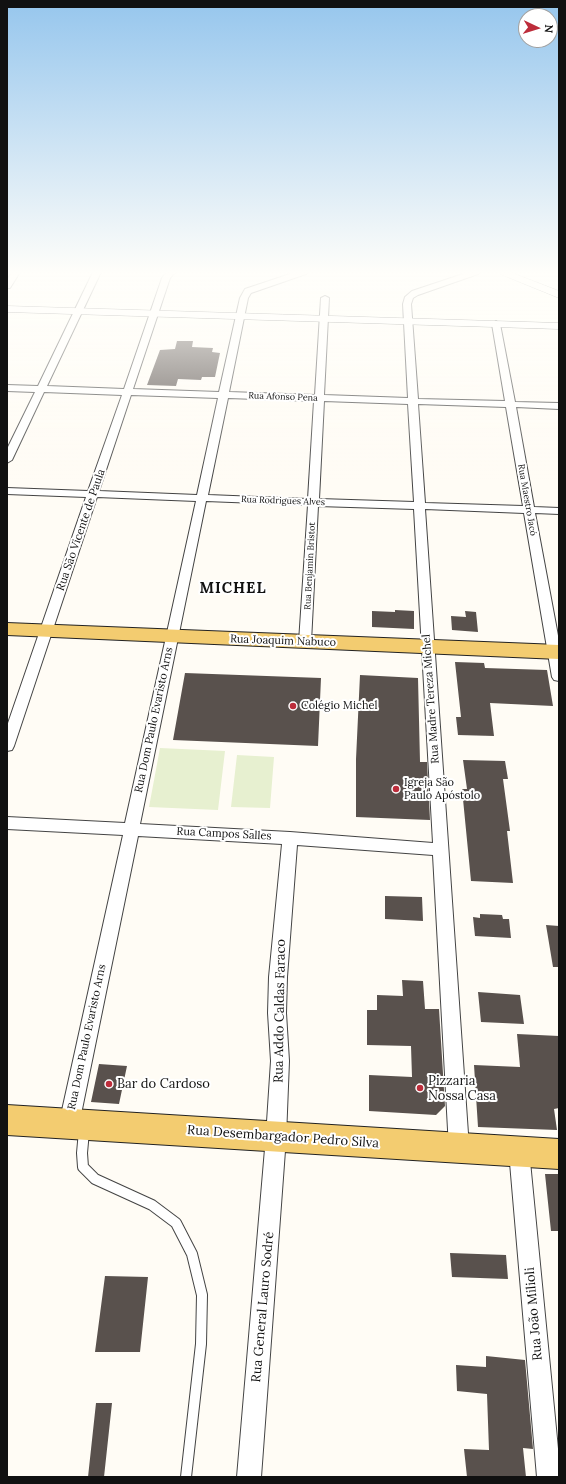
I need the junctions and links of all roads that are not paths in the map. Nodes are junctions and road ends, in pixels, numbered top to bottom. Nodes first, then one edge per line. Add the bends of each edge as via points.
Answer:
1 (64, 341) edge
2 (145, 341) edge
3 (235, 341) edge
4 (323, 341) edge
5 (409, 341) edge
6 (499, 341) edge
7 (7, 388) edge
8 (41, 390) junction
9 (128, 392) junction
10 (223, 396) junction
11 (319, 399) junction
12 (413, 402) junction
13 (510, 405) junction
14 (559, 406) edge
15 (7, 460) edge
16 (7, 491) edge
17 (93, 494) junction
18 (201, 498) junction
19 (313, 502) junction
20 (420, 506) junction
21 (529, 510) junction
22 (559, 511) edge
23 (7, 629) edge
24 (46, 630) junction
25 (172, 636) junction
26 (305, 642) junction
27 (428, 647) junction
28 (557, 652) edge
29 (559, 677) edge
30 (7, 746) edge
31 (7, 822) edge
32 (131, 829) junction
33 (290, 838) junction
34 (441, 850) junction
35 (7, 1120) edge
36 (77, 1124) junction
37 (276, 1137) junction
38 (459, 1148) junction
39 (519, 1152) junction
40 (559, 1154) edge
41 (186, 1477) edge
42 (249, 1477) edge
43 (549, 1477) edge

1 - 8 street
2 - 9 street, Rua São Vicente de Paula
3 - 10 street, Rua Dom Paulo Evaristo Arns
4 - 11 street, Rua Benjamin Bristot
5 - 12 street, Rua Madre Tereza Michel
6 - 13 street, Rua Maestro Jacó
7 - 8 street, Rua Afonso Pena
8 - 9 street, Rua Afonso Pena
8 - 15 street
9 - 10 street, Rua Afonso Pena
9 - 17 street, Rua São Vicente de Paula
10 - 11 street, Rua Afonso Pena
10 - 18 street, Rua Dom Paulo Evaristo Arns
11 - 12 street, Rua Afonso Pena
11 - 19 street, Rua Benjamin Bristot
12 - 13 street, Rua Afonso Pena
12 - 20 street, Rua Madre Tereza Michel
13 - 14 street, Rua Afonso Pena
13 - 21 street, Rua Maestro Jacó
16 - 17 street, Rua Rodrigues Alves
17 - 18 street, Rua Rodrigues Alves
17 - 24 street, Rua São Vicente de Paula
18 - 19 street, Rua Rodrigues Alves
18 - 25 street, Rua Dom Paulo Evaristo Arns
19 - 20 street, Rua Rodrigues Alves
19 - 26 street, Rua Benjamin Bristot
20 - 21 street, Rua Rodrigues Alves
20 - 27 street, Rua Madre Tereza Michel
21 - 22 street, Rua Rodrigues Alves
21 - 28 street, Rua Maestro Jacó
23 - 24 main road, Rua Joaquim Nabuco
24 - 25 main road, Rua Joaquim Nabuco
24 - 30 street, Rua São Vicente de Paula
25 - 26 main road, Rua Joaquim Nabuco
25 - 32 street, Rua Dom Paulo Evaristo Arns
26 - 27 main road, Rua Joaquim Nabuco
27 - 28 main road, Rua Joaquim Nabuco
27 - 34 street, Rua Madre Tereza Michel
28 - 29 street, Rua Maestro Jacó
31 - 32 street, Rua Campos Salles
32 - 33 street, Rua Campos Salles
32 - 36 street, Rua Dom Paulo Evaristo Arns
33 - 34 street, Rua Campos Salles
33 - 37 street, Rua Addo Caldas Faraco via 278,977 280,1061
34 - 38 street, Rua Madre Tereza Michel
35 - 36 main road, Rua Desembargador Pedro Silva
36 - 37 main road, Rua Desembargador Pedro Silva
36 - 41 lane via 83,1167 94,1179 152,1205 176,1223 192,1254 202,1295 201,1344
37 - 38 main road, Rua Desembargador Pedro Silva
37 - 42 street, Rua General Lauro Sodré
38 - 39 main road, Rua Desembargador Pedro Silva
39 - 40 main road, Rua Desembargador Pedro Silva
39 - 43 street, Rua João Milioli

